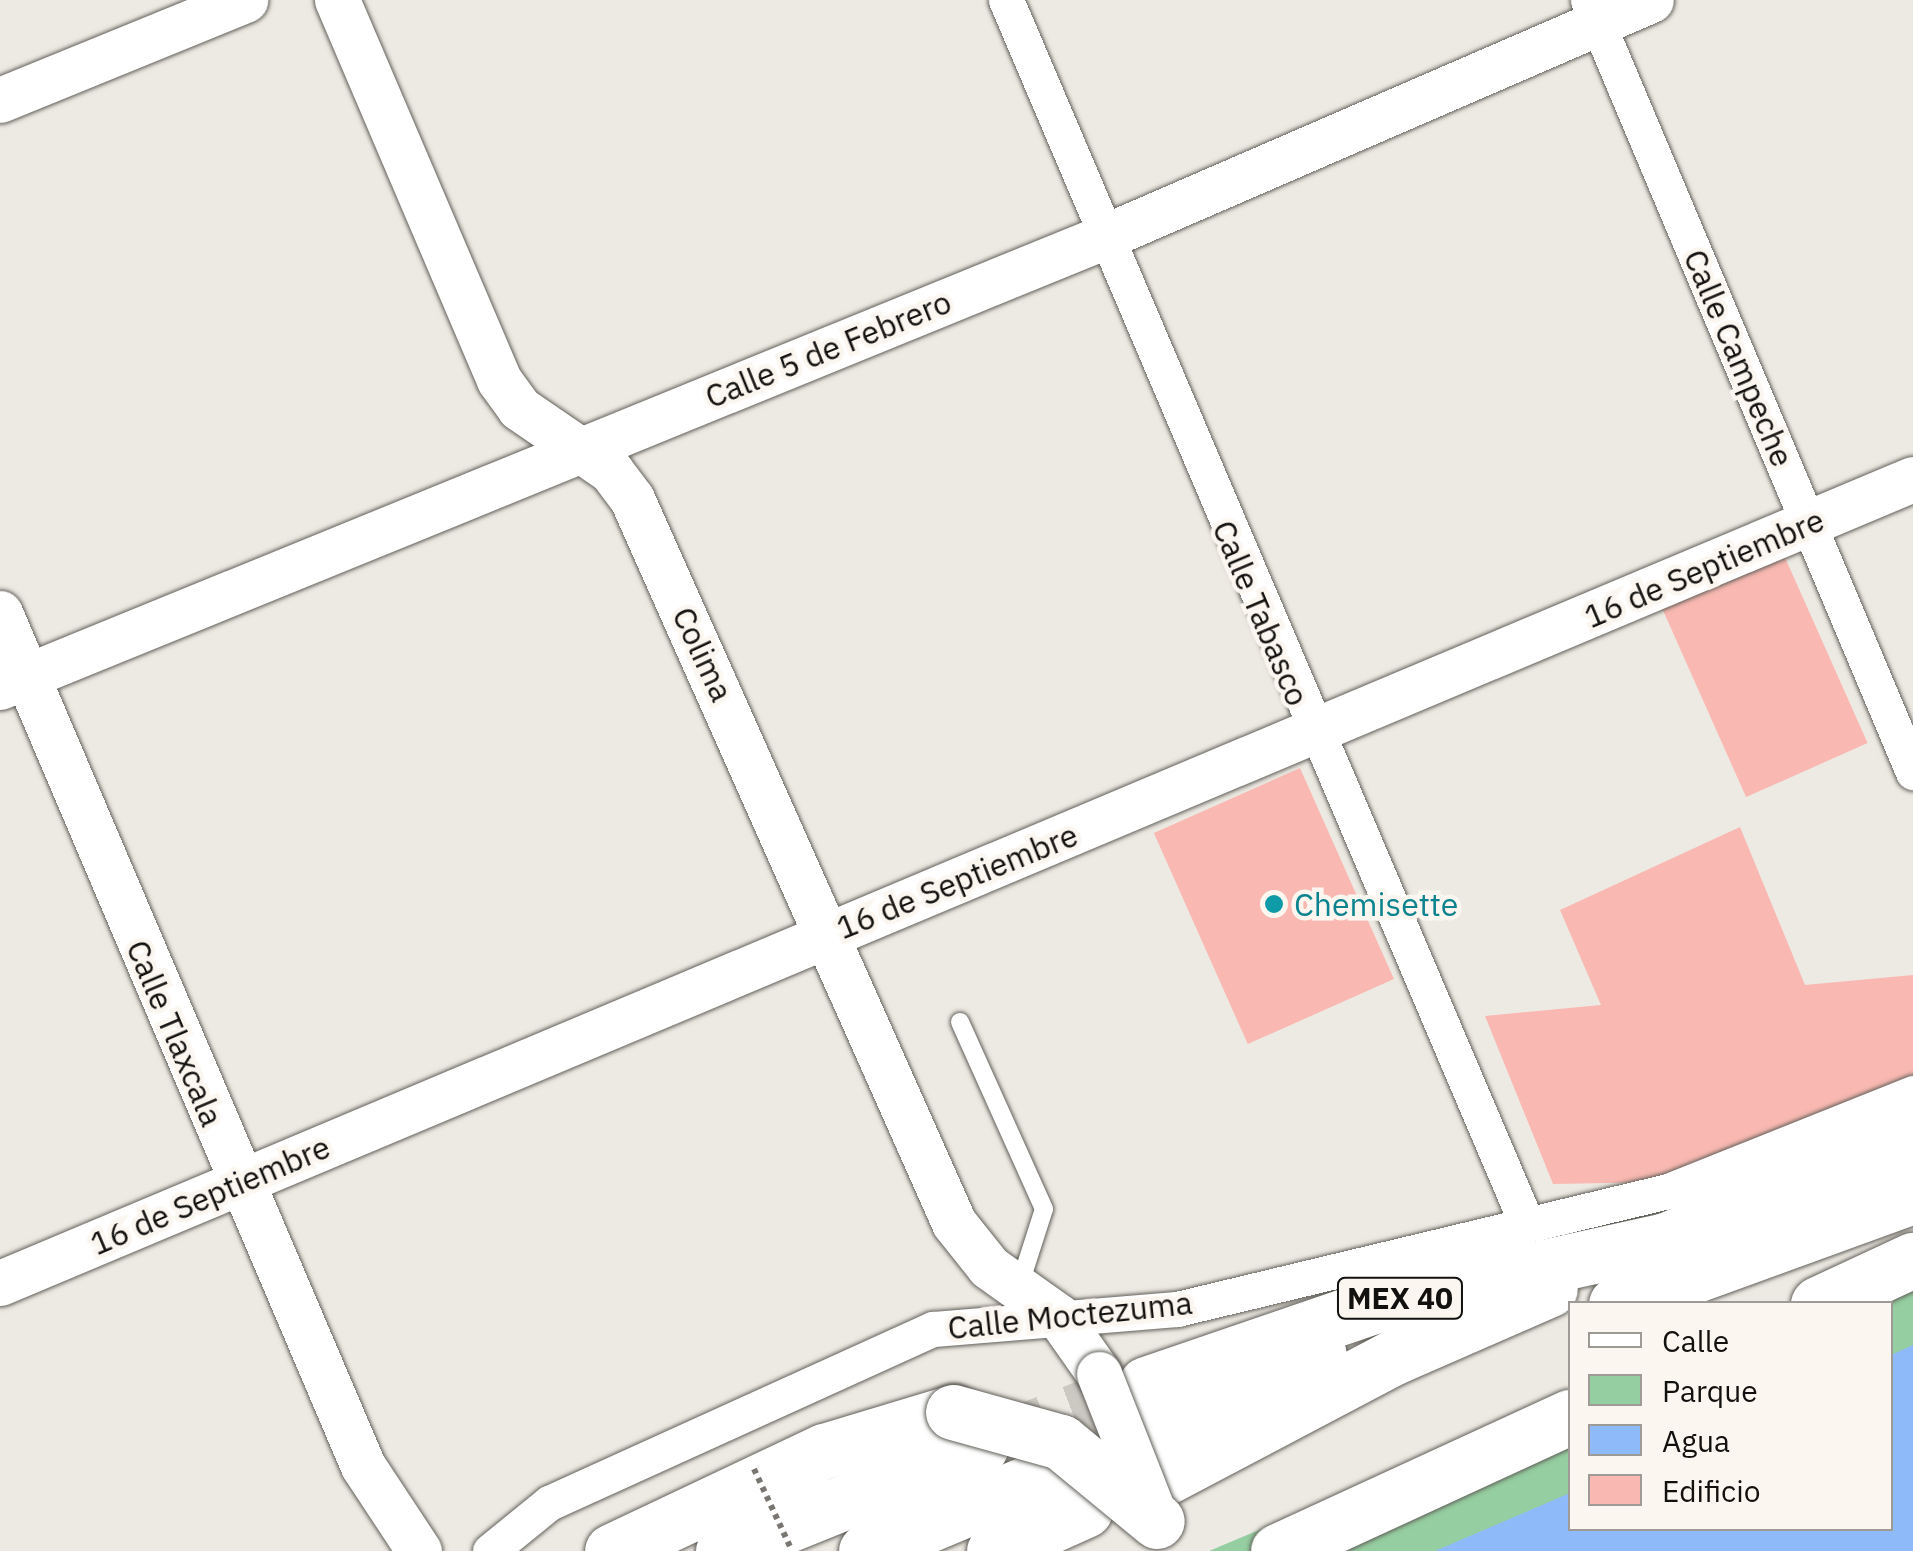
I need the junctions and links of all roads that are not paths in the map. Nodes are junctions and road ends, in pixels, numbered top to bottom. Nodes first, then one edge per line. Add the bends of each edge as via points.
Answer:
1 (245, 0) edge
2 (337, 0) edge
3 (1006, 0) edge
4 (1652, 0) edge
5 (1593, 12) edge
6 (0, 100) edge
7 (1104, 237) junction
8 (583, 449) junction
9 (1913, 479) edge
10 (1809, 524) junction
11 (0, 613) edge
12 (13, 681) edge
13 (1312, 736) junction
14 (1913, 772) edge
15 (830, 933) junction
16 (960, 1022) dead end
17 (1913, 1093) edge
18 (1913, 1139) edge
19 (238, 1184) junction
20 (1913, 1196) edge
21 (1526, 1222) junction
22 (1662, 1241) junction
23 (1913, 1260) edge
24 (0, 1283) edge
25 (1019, 1287) junction
26 (1624, 1301) edge
27 (1824, 1301) edge
28 (1060, 1317) junction
29 (1568, 1319) edge
30 (1297, 1407) junction
31 (1568, 1418) edge
32 (967, 1430) junction
33 (1147, 1457) edge
34 (419, 1551) edge
35 (490, 1551) edge
36 (612, 1551) edge
37 (723, 1551) edge
38 (866, 1551) edge
39 (994, 1551) edge
40 (1278, 1551) edge

1 - 6 street
2 - 8 street, Colima via 500,380 518,408
3 - 7 street, Calle Tabasco
4 - 5 street, Calle 5 de Febrero
5 - 7 street, Calle 5 de Febrero
5 - 10 street, Calle Campeche
7 - 8 street, Calle 5 de Febrero
7 - 13 street, Calle Tabasco
8 - 12 street, Calle 5 de Febrero
8 - 15 street, Colima via 632,499
9 - 10 street, 16 de Septiembre
10 - 13 street, 16 de Septiembre
10 - 14 street, Calle Campeche
11 - 12 street, Calle Tlaxcala
12 - 19 street, Calle Tlaxcala
13 - 15 street, 16 de Septiembre
13 - 21 street, Calle Tabasco
15 - 19 street, 16 de Septiembre
15 - 25 street, Colima via 954,1222
16 - 25 lane via 1044,1209
17 - 21 street, Calle Moctezuma via 1668,1191
18 - 22 highway, MEX 40
19 - 24 street, 16 de Septiembre
19 - 34 street, Calle Tlaxcala via 363,1466
20 - 26 highway
21 - 28 street, Calle Moctezuma via 1177,1308
22 - 30 highway
22 - 33 highway, MEX 40 via 1470,1282
23 - 27 highway
25 - 28 street, Colima
28 - 33 street, Colima
28 - 35 street, Calle Moctezuma via 932,1329 549,1503
29 - 30 highway, MEX 40
30 - 33 highway, MEX 40
31 - 40 highway
32 - 33 highway, bridge
32 - 36 highway via 824,1452
32 - 37 highway
38 - 39 highway via 1067,1492

